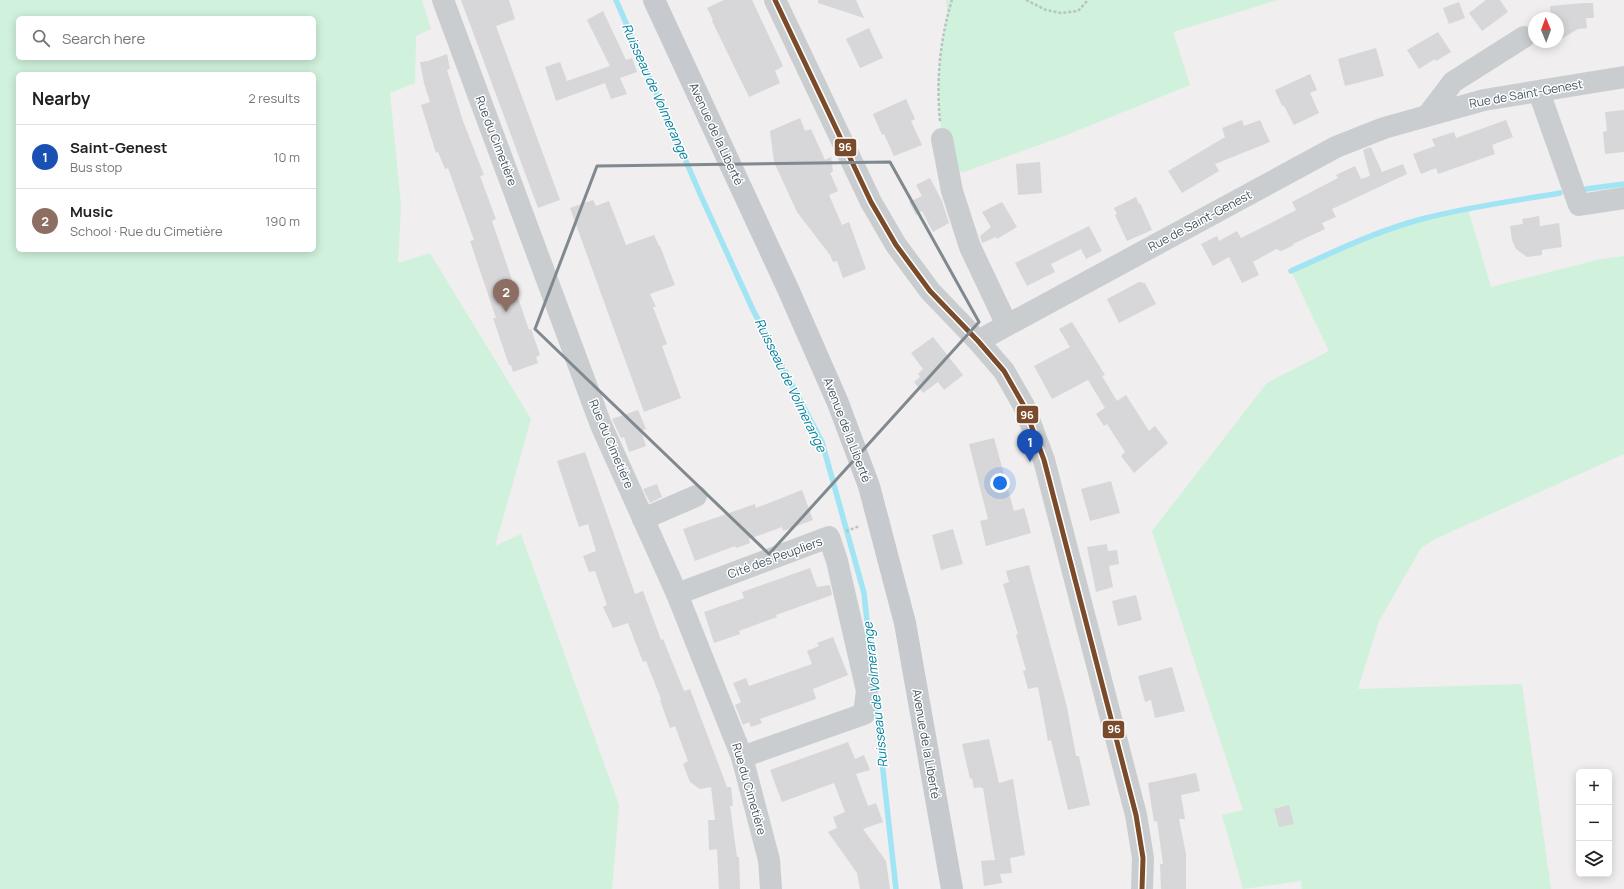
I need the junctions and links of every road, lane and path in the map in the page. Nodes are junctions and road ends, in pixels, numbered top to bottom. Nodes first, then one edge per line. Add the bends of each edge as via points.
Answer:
1 (443, 0) edge
2 (654, 0) edge
3 (774, 0) edge
4 (952, 0) edge
5 (1026, 0) edge
6 (1088, 0) edge
7 (1524, 37) dead end
8 (1624, 77) edge
9 (1538, 92) junction
10 (1428, 115) junction
11 (942, 139) joint
12 (1624, 198) edge
13 (1006, 325) junction
14 (978, 341) junction
15 (696, 496) dead end
16 (643, 519) junction
17 (878, 520) junction
18 (829, 538) junction
19 (677, 594) junction
20 (742, 757) junction
21 (772, 889) edge
22 (952, 889) edge
23 (1142, 889) edge

1 - 16 street, Rue du Cimetière via 601,425
2 - 17 main road, Avenue de la Liberté via 838,403 869,486
3 - 14 street via 871,202 896,245 930,290
4 - 11 path via 941,50 938,84
5 - 6 path via 1061,14 1078,11
7 - 10 street via 1453,82
8 - 9 street, Rue de Saint-Genest
9 - 10 street, Rue de Saint-Genest via 1484,100
9 - 12 street via 1579,205
10 - 13 street, Rue de Saint-Genest via 1384,128 1336,147
11 - 13 street via 952,191 970,247
13 - 14 street, Rue de Saint-Genest
14 - 23 street via 1004,371 1020,400 1044,460 1136,815 1143,858
15 - 16 street
16 - 19 street, Rue du Cimetière
17 - 18 path
17 - 22 main road, Avenue de la Liberté via 905,623
18 - 19 street, Cité des Peupliers
18 - 20 street, Cité des Peupliers via 837,561 866,691 864,714
19 - 20 street, Rue du Cimetière
20 - 21 street, Rue du Cimetière via 769,860

